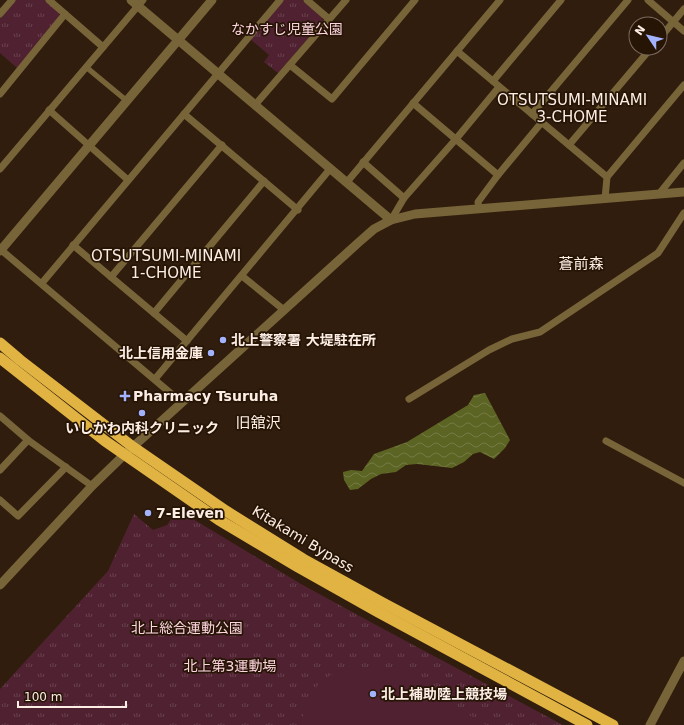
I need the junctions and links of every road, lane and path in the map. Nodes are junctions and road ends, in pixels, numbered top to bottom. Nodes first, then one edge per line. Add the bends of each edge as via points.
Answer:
1 (12, 0) edge
2 (49, 0) edge
3 (212, 0) edge
4 (280, 0) edge
5 (306, 0) edge
6 (346, 0) edge
7 (415, 0) edge
8 (500, 0) edge
9 (561, 0) edge
10 (628, 0) edge
11 (648, 0) edge
12 (137, 2) edge
13 (684, 9) edge
14 (0, 14) edge
15 (66, 14) junction
16 (329, 19) junction
17 (674, 22) junction
18 (668, 29) edge
19 (684, 31) edge
20 (178, 40) junction
21 (103, 46) junction
22 (457, 51) junction
23 (644, 56) edge
24 (290, 65) junction
25 (86, 67) junction
26 (218, 74) junction
27 (492, 81) junction
28 (684, 85) edge
29 (499, 87) junction
30 (0, 94) edge
31 (127, 101) junction
32 (413, 103) junction
33 (255, 105) junction
34 (49, 110) junction
35 (184, 114) junction
36 (532, 114) junction
37 (542, 122) junction
38 (456, 139) junction
39 (222, 145) junction
40 (569, 145) junction
41 (89, 146) junction
42 (363, 162) junction
43 (684, 163) edge
44 (0, 169) edge
45 (330, 169) junction
46 (498, 175) junction
47 (607, 177) junction
48 (128, 180) junction
49 (264, 181) junction
50 (346, 182) junction
51 (684, 192) edge
52 (659, 194) junction
53 (404, 198) junction
54 (605, 199) junction
55 (479, 209) junction
56 (298, 210) junction
57 (684, 213) edge
58 (391, 220) junction
59 (73, 245) junction
60 (0, 250) edge
61 (242, 276) junction
62 (111, 277) junction
63 (42, 283) junction
64 (284, 310) junction
65 (154, 313) junction
66 (187, 341) junction
67 (0, 343) edge
68 (0, 358) edge
69 (155, 379) junction
70 (409, 399) dead end
71 (182, 402) junction
72 (0, 416) edge
73 (28, 440) junction
74 (606, 441) dead end
75 (133, 447) junction
76 (124, 455) junction
77 (66, 467) junction
78 (0, 470) edge
79 (684, 483) edge
80 (92, 486) junction
81 (0, 500) edge
82 (0, 585) edge
83 (684, 661) edge
84 (587, 725) edge
85 (613, 725) edge
86 (650, 725) edge

1 - 14 street
2 - 15 street
3 - 20 street
4 - 26 street
5 - 16 street
6 - 16 street
7 - 24 street via 332,100
8 - 22 street
9 - 27 street
10 - 36 street
11 - 17 street
12 - 20 street
12 - 21 street
13 - 17 street
15 - 21 street
15 - 30 street
16 - 24 street
17 - 18 street
17 - 19 street
20 - 26 street
20 - 31 street
21 - 25 street
22 - 27 street
22 - 32 street
23 - 40 street
24 - 33 street
25 - 31 street
25 - 34 street
26 - 33 street
26 - 35 street
27 - 29 street
28 - 47 street
29 - 36 street
29 - 38 street
31 - 41 street
32 - 38 street
32 - 42 street
33 - 45 street
34 - 41 street
34 - 44 street
35 - 39 street
35 - 48 street
36 - 37 street
37 - 40 street
37 - 46 street
38 - 46 street
38 - 53 street
39 - 49 street
39 - 62 street
40 - 47 street
41 - 48 street
41 - 60 street
42 - 50 street
42 - 53 street
43 - 52 street
45 - 50 street
45 - 56 street
46 - 55 street via 478,202
47 - 54 street
48 - 59 street
49 - 56 street
49 - 65 street
50 - 58 street
51 - 52 street
52 - 54 street
53 - 58 street
54 - 55 street
55 - 58 street via 415,214
56 - 61 street
57 - 70 street via 658,253 540,332 512,339 489,350
58 - 64 street via 374,229
59 - 62 street
59 - 63 street
60 - 63 street
61 - 64 street
61 - 66 street
62 - 65 street
63 - 69 street
64 - 71 street
65 - 66 street
66 - 69 street
67 - 75 highway, Kitakami Bypass
68 - 76 highway, Kitakami Bypass
69 - 71 street
71 - 75 street
72 - 73 street
73 - 77 street
73 - 78 street
74 - 79 street
75 - 76 street
75 - 85 highway, Kitakami Bypass via 226,511 303,559
76 - 80 street
76 - 84 highway, Kitakami Bypass via 220,520 291,563
77 - 80 street
77 - 81 street via 18,516
80 - 82 street
83 - 86 street

